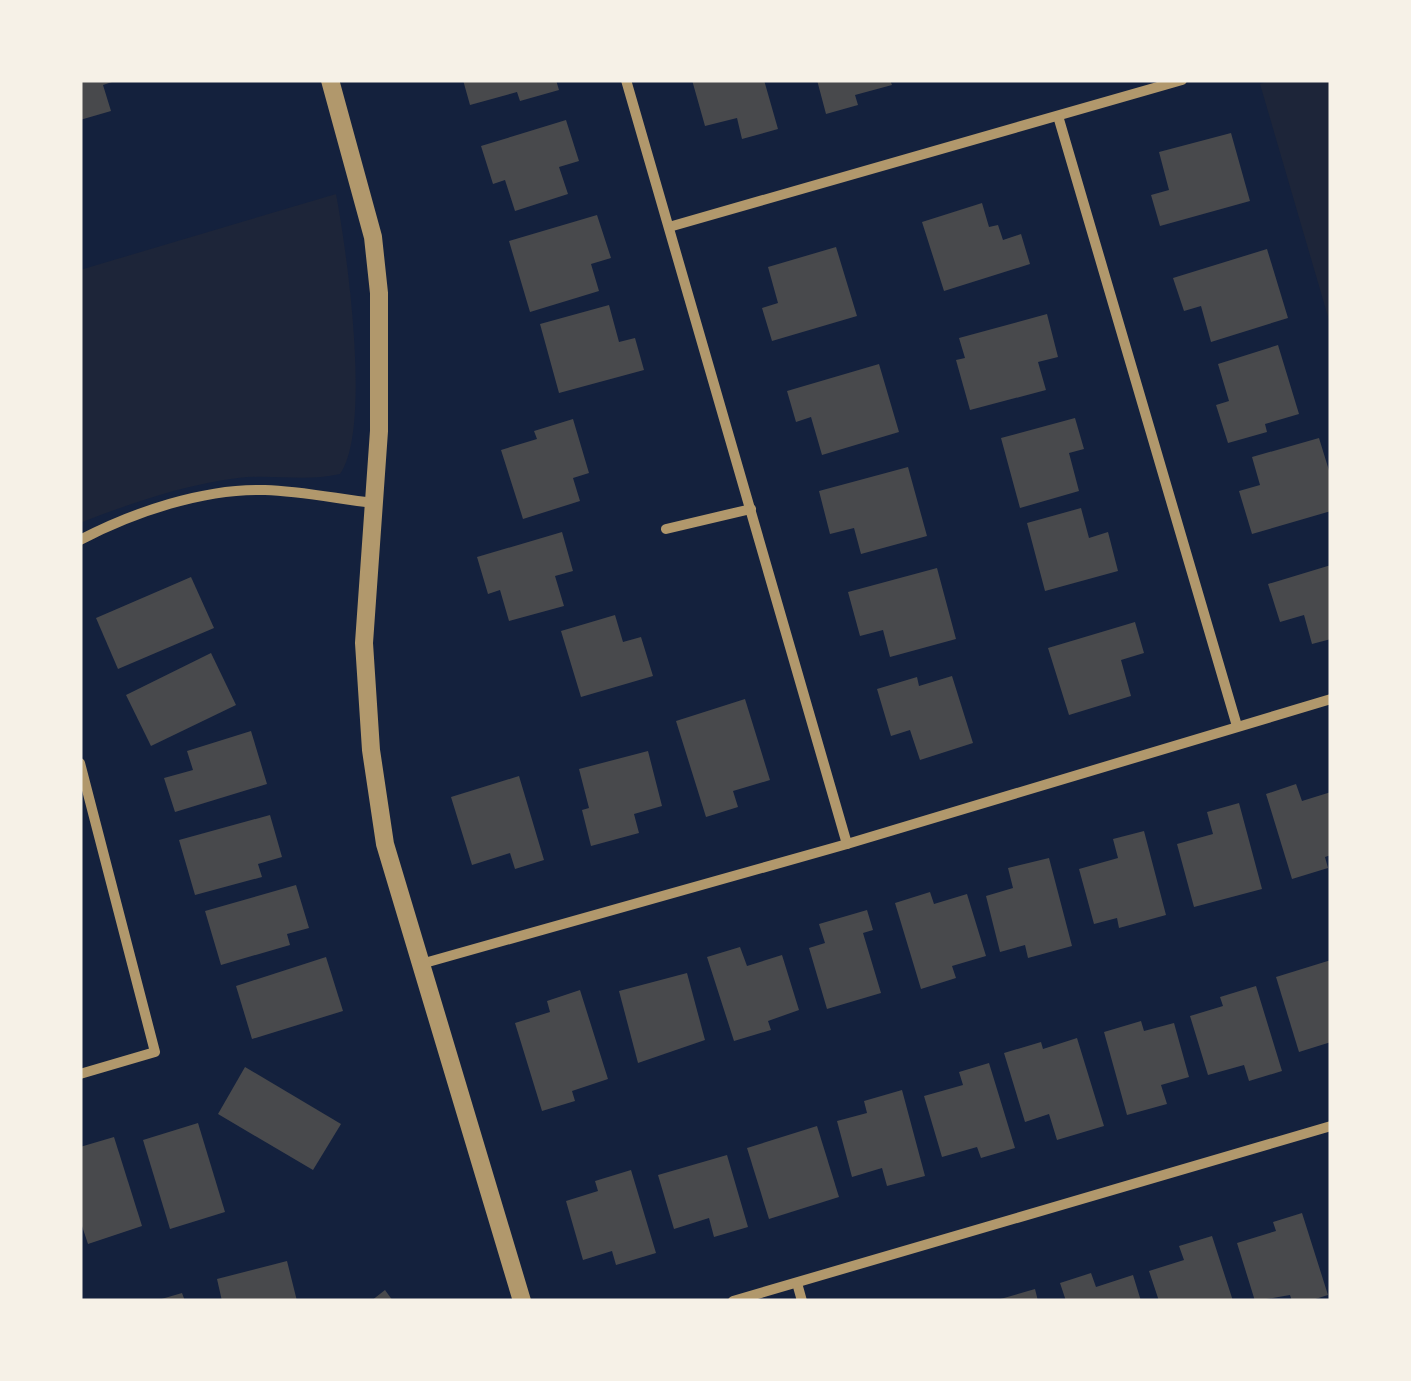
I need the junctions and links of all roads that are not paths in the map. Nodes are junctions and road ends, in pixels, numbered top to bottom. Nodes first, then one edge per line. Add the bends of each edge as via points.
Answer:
1 (330, 80) edge
2 (626, 80) edge
3 (1182, 80) edge
4 (1058, 116) junction
5 (669, 227) junction
6 (373, 503) junction
7 (751, 509) junction
8 (666, 529) dead end
9 (80, 540) edge
10 (1331, 699) edge
11 (1236, 726) junction
12 (80, 763) edge
13 (847, 844) junction
14 (421, 964) junction
15 (80, 1074) edge
16 (1331, 1126) edge
17 (797, 1283) junction
18 (522, 1301) edge
19 (733, 1301) edge
20 (802, 1301) edge

1 - 6 street via 373,237 381,362
2 - 5 street
3 - 4 street
4 - 5 street
4 - 11 street
5 - 7 street
6 - 9 street via 263,490 124,517
6 - 14 street via 364,643 371,750 385,844
7 - 8 street
7 - 13 street
10 - 11 street
11 - 13 street
12 - 15 street via 155,1052
13 - 14 street
14 - 18 street
16 - 17 street
17 - 19 street
17 - 20 street

